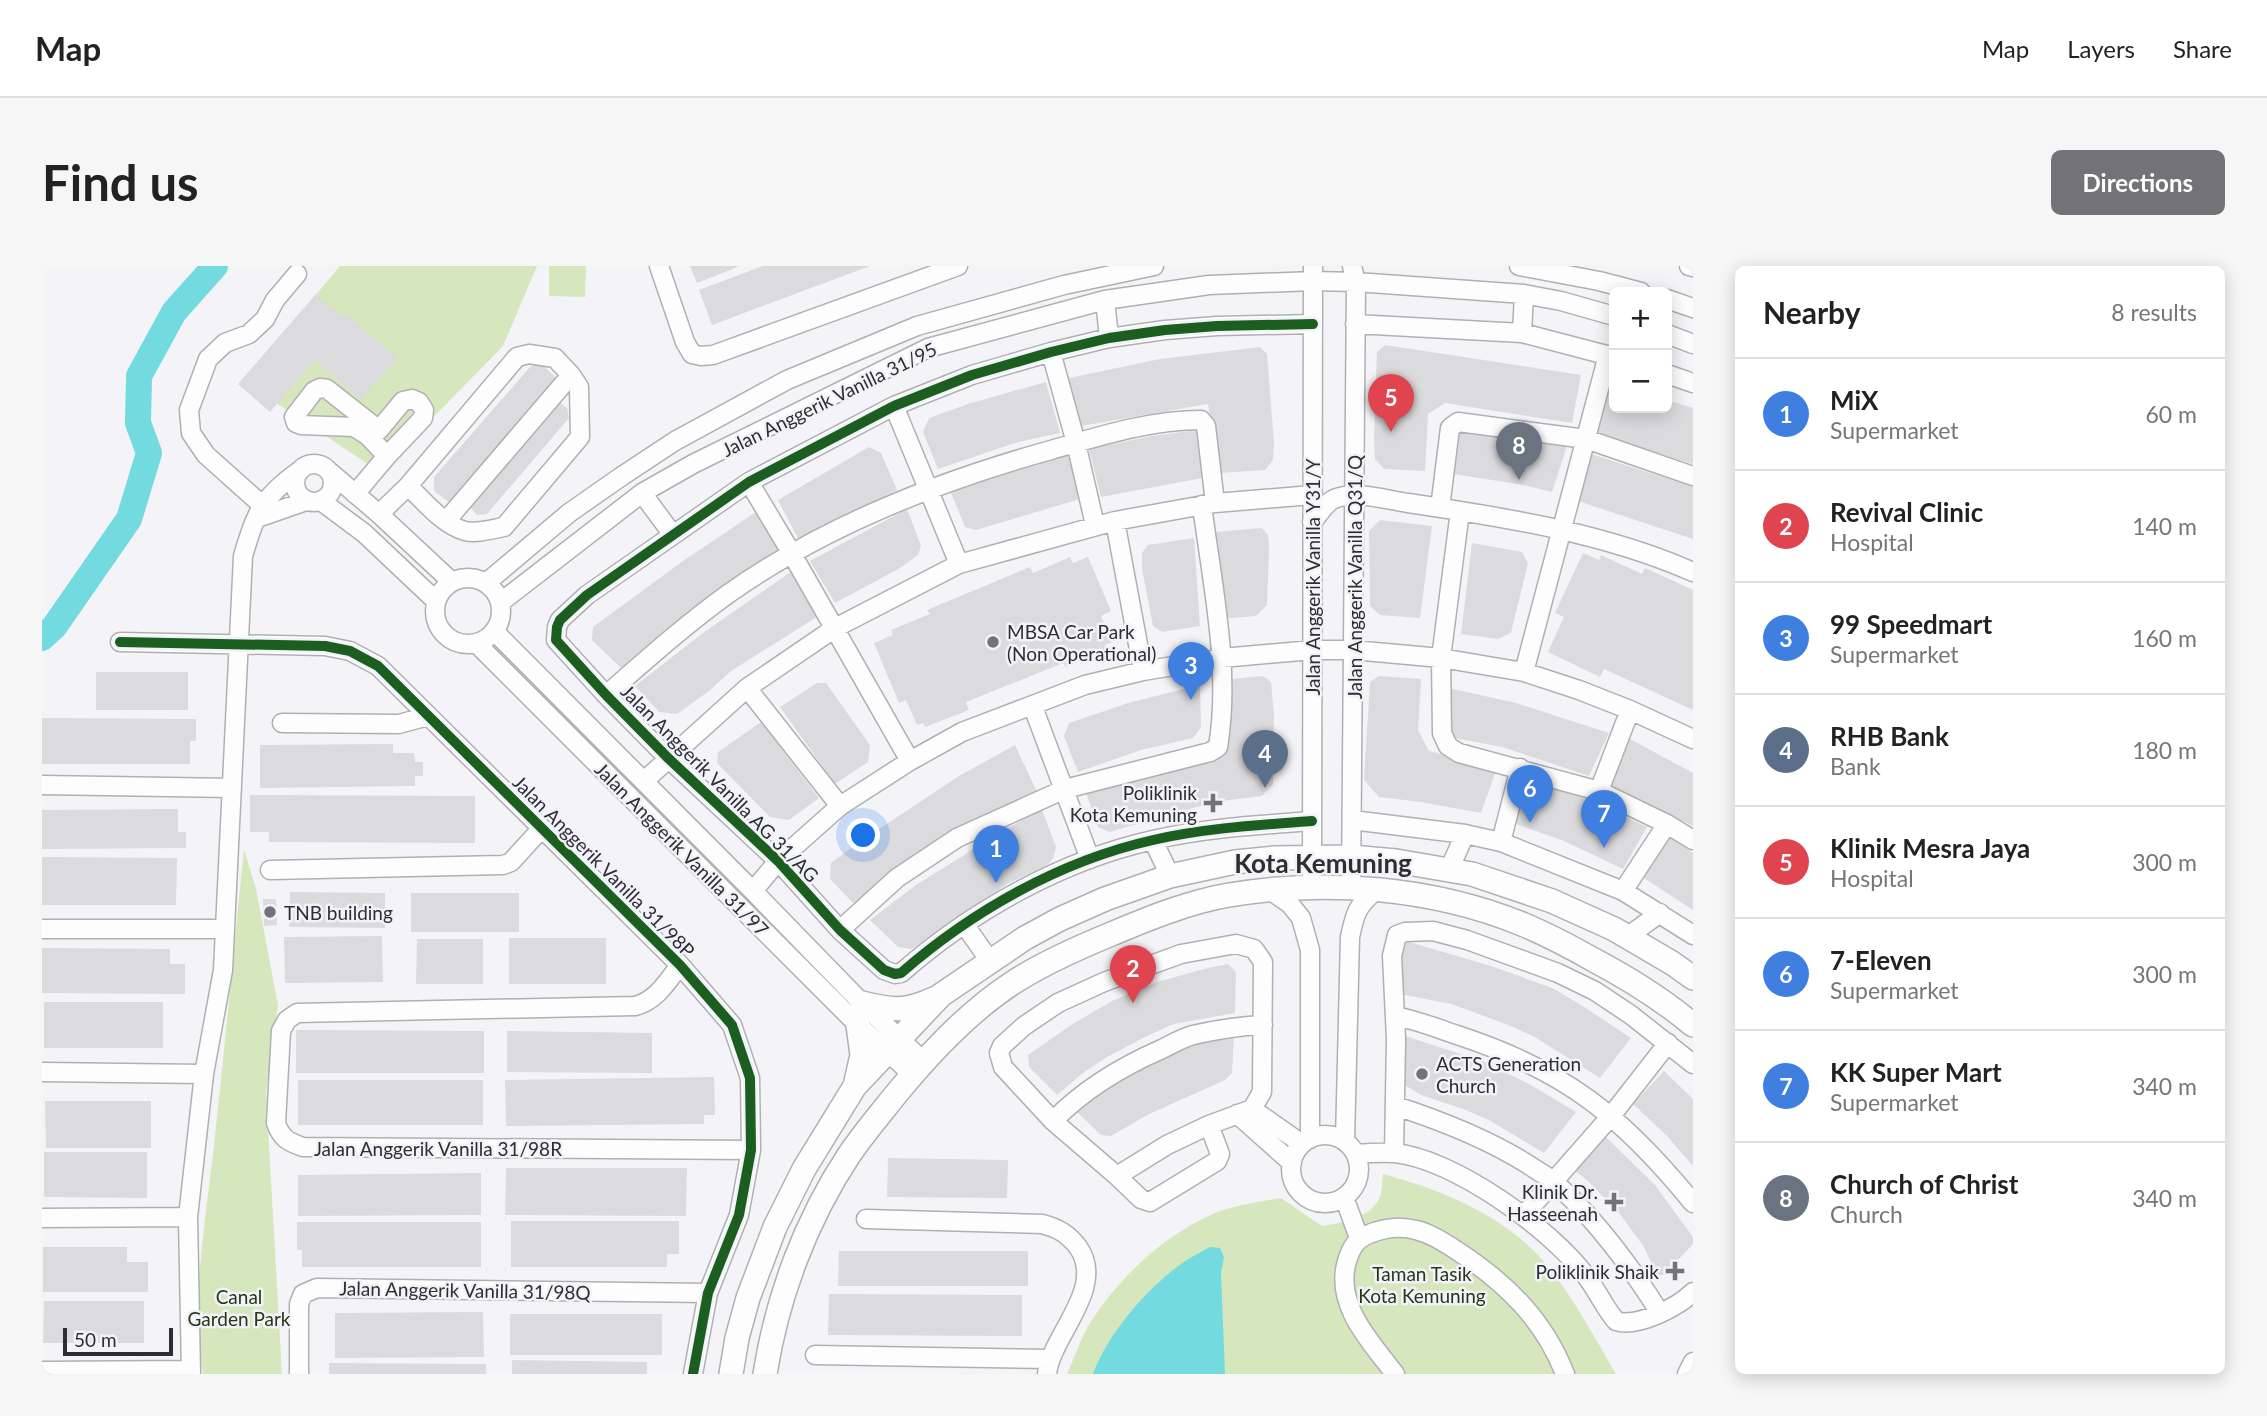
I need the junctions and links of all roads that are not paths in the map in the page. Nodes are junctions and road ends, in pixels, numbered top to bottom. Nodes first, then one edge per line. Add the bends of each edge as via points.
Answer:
1 (659, 266) edge
2 (958, 266) edge
3 (1154, 266) edge
4 (1519, 266) edge
5 (297, 274) dead end
6 (1313, 274) edge
7 (1354, 274) edge
8 (1622, 287) edge
9 (1524, 294) junction
10 (1105, 300) junction
11 (1672, 301) edge
12 (1693, 308) edge
13 (1609, 315) edge
14 (1313, 324) junction
15 (1355, 324) junction
16 (1522, 333) junction
17 (1672, 336) edge
18 (1109, 338) junction
19 (1693, 344) edge
20 (1051, 352) junction
21 (1609, 355) edge
22 (1609, 363) edge
23 (572, 375) junction
24 (1672, 376) edge
25 (1693, 383) edge
26 (894, 406) junction
27 (1586, 439) junction
28 (1076, 443) junction
29 (387, 456) junction
30 (299, 471) junction
31 (330, 472) junction
32 (1693, 476) edge
33 (749, 482) junction
34 (408, 486) junction
35 (930, 491) junction
36 (642, 493) junction
37 (355, 494) junction
38 (1312, 495) junction
39 (1354, 495) junction
40 (314, 501) junction
41 (1209, 504) junction
42 (1440, 508) junction
43 (259, 512) junction
44 (1460, 512) junction
45 (379, 514) junction
46 (446, 521) junction
47 (1115, 521) junction
48 (1312, 522) junction
49 (1095, 525) junction
50 (1563, 530) junction
51 (673, 535) junction
52 (792, 554) junction
53 (959, 564) junction
54 (1693, 572) edge
55 (452, 582) junction
56 (486, 583) junction
57 (436, 601) junction
58 (501, 603) junction
59 (835, 628) junction
60 (495, 632) junction
61 (120, 642) dead end
62 (477, 644) junction
63 (239, 645) junction
64 (1312, 650) junction
65 (1353, 650) junction
66 (1222, 658) junction
67 (1441, 658) junction
68 (1143, 671) junction
69 (1524, 673) junction
70 (747, 688) junction
71 (606, 695) junction
72 (1033, 707) junction
73 (1630, 710) junction
74 (428, 716) junction
75 (282, 723) dead end
76 (1693, 739) edge
77 (668, 758) junction
78 (910, 761) junction
79 (1520, 768) junction
80 (644, 781) junction
81 (42, 785) edge
82 (232, 788) junction
83 (1065, 789) junction
84 (1599, 791) junction
85 (840, 806) junction
86 (1352, 820) junction
87 (1312, 821) junction
88 (1667, 824) junction
89 (541, 829) junction
90 (1465, 834) junction
91 (1153, 840) junction
92 (1693, 840) edge
93 (1501, 842) junction
94 (1312, 857) junction
95 (1352, 857) junction
96 (1090, 859) junction
97 (778, 860) junction
98 (270, 870) dead end
99 (1449, 870) junction
100 (1170, 876) junction
101 (1312, 887) junction
102 (1352, 888) junction
103 (1376, 890) junction
104 (754, 891) junction
105 (1271, 891) junction
106 (1623, 891) junction
107 (1660, 913) junction
108 (964, 925) junction
109 (42, 929) edge
110 (225, 929) junction
111 (840, 930) junction
112 (1693, 935) edge
113 (1627, 937) junction
114 (990, 961) junction
115 (680, 965) junction
116 (1693, 978) edge
117 (941, 995) junction
118 (860, 1014) junction
119 (1395, 1016) junction
120 (1263, 1025) junction
121 (1693, 1025) edge
122 (1668, 1043) junction
123 (894, 1046) junction
124 (1693, 1064) edge
125 (918, 1068) junction
126 (42, 1072) edge
127 (204, 1074) junction
128 (855, 1086) junction
129 (1396, 1106) junction
130 (1245, 1112) junction
131 (1611, 1116) junction
132 (1054, 1121) junction
133 (1209, 1125) junction
134 (1306, 1141) junction
135 (1351, 1147) junction
136 (751, 1150) junction
137 (1394, 1153) junction
138 (1292, 1163) junction
139 (1117, 1176) junction
140 (1554, 1181) junction
141 (1344, 1198) junction
142 (1693, 1203) edge
143 (1524, 1215) junction
144 (188, 1217) junction
145 (42, 1219) edge
146 (866, 1219) dead end
147 (1359, 1238) junction
148 (1693, 1292) edge
149 (708, 1293) junction
150 (1660, 1313) junction
151 (815, 1355) dead end
152 (1693, 1362) edge
153 (1047, 1367) edge
154 (42, 1371) edge
155 (191, 1372) edge
156 (299, 1374) edge
157 (693, 1374) edge
158 (731, 1374) edge
159 (765, 1374) edge
160 (1395, 1374) edge
161 (1566, 1374) edge
162 (1687, 1374) edge

1 - 2 street via 685,342 692,354 701,356
3 - 56 street, Jalan Anggerik Vanilla 31/95 via 1064,285 917,326 787,380 674,441 622,476 569,513
4 - 8 street
5 - 43 street via 250,334 225,343 208,359 189,410 191,433 206,455
6 - 7 street, Jalan Anggerik Vanilla 31/95
6 - 10 street, Jalan Anggerik Vanilla 31/95
6 - 14 street, Jalan Anggerik Vanilla Y31/Y
7 - 9 street, Jalan Anggerik Vanilla 31/95
7 - 15 street, Jalan Anggerik Vanilla Q31/Q
9 - 13 street, Jalan Anggerik Vanilla 31/95
9 - 16 street
10 - 18 street
10 - 36 street, Jalan Anggerik Vanilla 31/95 via 928,348
11 - 12 street
14 - 18 street via 1217,326
14 - 38 street, Jalan Anggerik Vanilla Y31/Y
15 - 16 street
15 - 39 street, Jalan Anggerik Vanilla Q31/Q
16 - 21 street
17 - 19 street
18 - 20 street
20 - 26 street via 972,374
20 - 28 street
22 - 27 street
23 - 34 street via 555,358 529,354 517,358
23 - 46 street
23 - 46 street via 579,387 580,437 504,527 466,531
24 - 25 street
26 - 33 street
26 - 35 street
27 - 32 street
27 - 42 street via 1453,424
27 - 50 street
28 - 35 street via 1002,463
28 - 41 street via 1129,429 1201,421 1206,426
28 - 49 street
29 - 29 street via 375,434 403,401 419,402 423,418
29 - 37 street
30 - 31 street via 315,464
30 - 40 street via 296,491
30 - 43 street via 269,494
31 - 37 street
31 - 40 street via 333,489
33 - 51 street
33 - 52 street
34 - 45 street
34 - 46 street
35 - 52 street via 860,519
35 - 53 street
36 - 51 street
36 - 58 street, Jalan Anggerik Vanilla 31/95
37 - 45 street
38 - 41 street
38 - 48 street, Jalan Anggerik Vanilla Y31/Y
39 - 42 street
39 - 48 street via 1334,499
39 - 65 street, Jalan Anggerik Vanilla Q31/Q
40 - 43 street
40 - 57 street via 364,533
41 - 47 street
41 - 66 street
42 - 44 street
43 - 63 street via 243,556
44 - 50 street
44 - 67 street
45 - 55 street
47 - 49 street
47 - 68 street
48 - 64 street, Jalan Anggerik Vanilla Y31/Y
49 - 53 street
50 - 54 street
50 - 69 street
51 - 71 street, Jalan Anggerik Vanilla AG 31/AG via 587,595 557,627 556,640
52 - 59 street
52 - 71 street via 729,593
53 - 59 street
55 - 56 street via 469,578
55 - 57 street
56 - 58 street
57 - 62 street via 440,631 456,643
58 - 60 street
59 - 70 street
59 - 78 street
60 - 62 street
60 - 80 street, Jalan Anggerik Vanilla 31/97
61 - 63 street, Jalan Anggerik Vanilla 31/98P
62 - 118 street, Jalan Anggerik Vanilla 31/97
63 - 74 street, Jalan Anggerik Vanilla 31/98P via 295,644 349,651 378,666
63 - 82 street
64 - 65 street
64 - 66 street
64 - 87 street, Jalan Anggerik Vanilla Y31/Y
65 - 67 street
65 - 86 street, Jalan Anggerik Vanilla Q31/Q
66 - 68 street
66 - 83 street via 1218,747
67 - 69 street
67 - 79 street via 1442,733 1448,746
68 - 72 street via 1085,685
69 - 73 street
70 - 77 street
70 - 85 street
71 - 77 street, Jalan Anggerik Vanilla AG 31/AG
72 - 78 street via 962,732
72 - 83 street
73 - 76 street
73 - 84 street
74 - 75 street via 399,724
74 - 89 street, Jalan Anggerik Vanilla 31/98P
77 - 80 street
77 - 97 street, Jalan Anggerik Vanilla AG 31/AG
78 - 85 street
79 - 84 street
79 - 93 street
80 - 104 street, Jalan Anggerik Vanilla 31/97
81 - 82 street
82 - 110 street
83 - 96 street
83 - 111 street via 957,838 897,878
84 - 88 street
85 - 97 street
86 - 90 street
86 - 95 street, Jalan Anggerik Vanilla Q31/Q
87 - 91 street
87 - 94 street, Jalan Anggerik Vanilla Y31/Y
88 - 92 street
88 - 106 street
89 - 98 street via 503,865
89 - 115 street, Jalan Anggerik Vanilla 31/98P
90 - 93 street
90 - 99 street
91 - 96 street
91 - 100 street
93 - 106 street
94 - 95 main road
94 - 100 main road via 1235,862
94 - 101 street, Jalan Anggerik Vanilla Y31/Y
95 - 99 main road
95 - 102 street, Jalan Anggerik Vanilla Q31/Q
96 - 108 street via 1025,887
97 - 104 street
97 - 111 street, Jalan Anggerik Vanilla AG 31/AG
99 - 113 main road via 1552,901
100 - 114 main road via 1060,919
101 - 102 main road
101 - 105 main road
102 - 103 main road
103 - 121 main road via 1473,907 1520,923 1635,982
103 - 135 street via 1355,914 1350,937
104 - 118 street, Jalan Anggerik Vanilla 31/97
105 - 125 main road via 1228,895 1175,909 1050,962 1010,985
105 - 134 street via 1301,918 1310,950
106 - 107 street
107 - 112 street
107 - 113 street
108 - 111 street, Jalan Anggerik Vanilla AG 31/AG via 895,974 884,970
108 - 114 street
109 - 110 street
110 - 127 street via 223,970
113 - 116 main road
114 - 117 main road
115 - 136 street, Jalan Anggerik Vanilla 31/98P via 732,1025 750,1078
115 - 136 street, Jalan Anggerik Vanilla 31/98R via 655,996 635,1006 297,1013 281,1031 276,1123 280,1135 303,1147
117 - 118 main road via 920,1005
117 - 123 main road
118 - 123 street, Jalan Anggerik Vanilla 31/97
118 - 128 main road via 862,1055
119 - 122 street via 1392,956 1397,935 1433,931 1558,973 1595,991
119 - 129 street
119 - 131 street via 1523,1059
120 - 130 street via 1262,1092
120 - 132 street via 1190,1036 1144,1057 1105,1079
120 - 132 street via 1263,962 1254,949 1236,944 1181,954 1058,1003 1024,1026 999,1053 1003,1067
122 - 124 street
122 - 131 street
123 - 125 street, Jalan Anggerik Vanilla 31/97
123 - 128 main road
125 - 159 main road via 848,1156 820,1204 778,1310
126 - 127 street
127 - 144 street
128 - 158 main road via 775,1227 748,1298
129 - 137 street
129 - 140 street via 1484,1141
130 - 133 street
130 - 134 street
130 - 138 street
131 - 140 street
131 - 142 street
132 - 139 street
133 - 139 street
133 - 139 street via 1220,1154 1217,1161 1150,1202 1140,1199
134 - 135 street via 1328,1135
134 - 138 street
135 - 137 street
135 - 141 street via 1360,1170 1355,1186
136 - 149 street, Jalan Anggerik Vanilla 31/98P via 739,1215
137 - 143 street via 1458,1175
138 - 141 street via 1294,1183 1309,1199 1330,1202
140 - 143 street
140 - 150 street via 1598,1228
141 - 147 street
143 - 150 street via 1586,1276 1616,1321 1623,1324
144 - 145 street
144 - 155 street
146 - 153 street via 1042,1224 1072,1239 1087,1274
147 - 160 street via 1350,1251 1345,1289 1353,1315
147 - 161 street via 1394,1227 1436,1237 1485,1270 1536,1319
148 - 150 street via 1683,1303
149 - 156 street, Jalan Anggerik Vanilla 31/98Q via 317,1288 303,1294 299,1304
149 - 157 street, Jalan Anggerik Vanilla 31/98P
151 - 153 street
152 - 162 street
154 - 155 street

